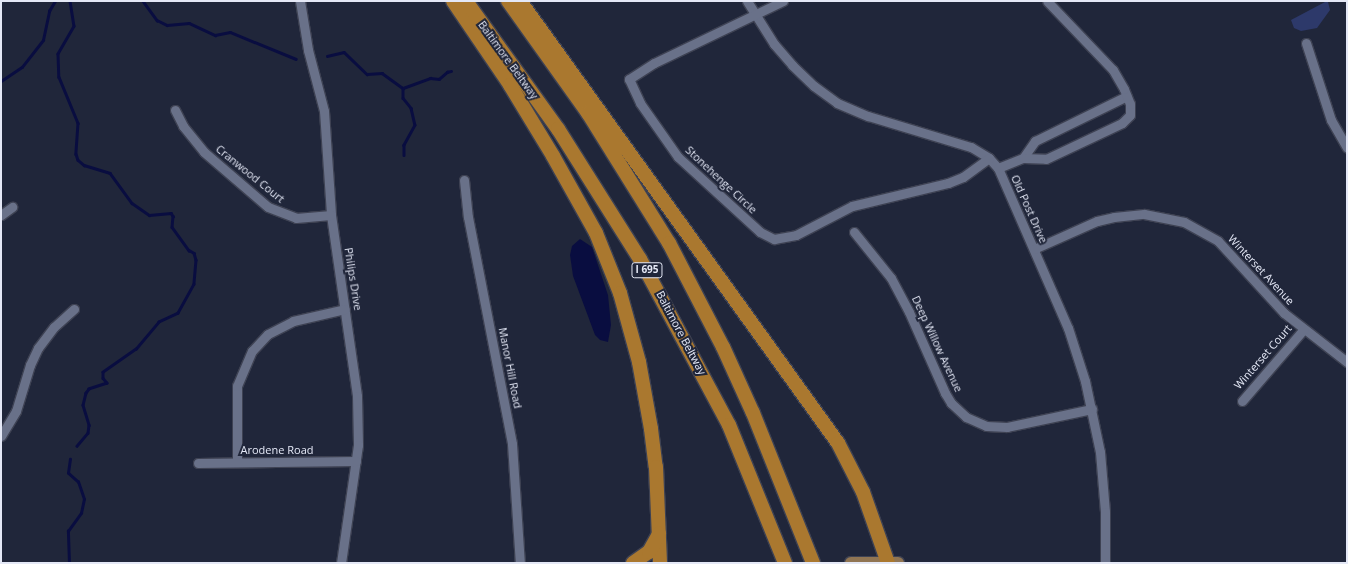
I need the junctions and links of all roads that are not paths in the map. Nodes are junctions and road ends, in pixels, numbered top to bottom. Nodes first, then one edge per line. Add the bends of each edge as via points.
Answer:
1 (300, 1) edge
2 (453, 1) edge
3 (466, 1) edge
4 (508, 1) edge
5 (520, 1) edge
6 (747, 1) edge
7 (783, 1) edge
8 (1047, 1) edge
9 (755, 14) junction
10 (1306, 43) dead end
11 (1127, 96) junction
12 (175, 110) dead end
13 (1347, 148) edge
14 (989, 158) junction
15 (1023, 158) junction
16 (998, 168) junction
17 (464, 180) dead end
18 (12, 207) dead end
19 (1, 215) edge
20 (331, 215) junction
21 (854, 232) dead end
22 (1034, 249) junction
23 (74, 309) dead end
24 (346, 309) junction
25 (1303, 330) junction
26 (1347, 362) edge
27 (1242, 401) dead end
28 (1092, 409) junction
29 (1, 436) edge
30 (356, 461) junction
31 (237, 462) junction
32 (198, 463) dead end
33 (659, 534) junction
34 (341, 563) edge
35 (520, 563) edge
36 (633, 563) edge
37 (660, 563) edge
38 (785, 563) edge
39 (813, 563) edge
40 (851, 563) edge
41 (888, 563) edge
42 (898, 563) edge
43 (1105, 563) edge

1 - 20 street, Philips Drive via 308,50 324,111
2 - 33 highway via 536,127 607,257 630,326 646,395 656,467
3 - 38 highway, Baltimore Beltway / I 695 via 558,129 640,259 729,425
4 - 39 highway, I 695 via 588,112 669,243 723,347 753,413
5 - 41 highway via 643,168 838,443 863,492
6 - 9 street, Old Post Drive
7 - 9 street, Stonehenge Circle
8 - 11 street via 1113,70
9 - 14 street, Old Post Drive via 792,65 837,103 868,116 971,147
9 - 14 street, Stonehenge Circle via 654,63 629,79 640,103 678,157 767,237 774,239 796,235 864,202 948,183 963,177
10 - 13 street via 1331,120
11 - 15 street via 1035,141
11 - 15 street via 1131,110 1122,124 1046,159
12 - 20 street, Cranwood Court via 183,126 204,152 268,208 296,218
14 - 16 street, Old Post Drive
15 - 16 street
16 - 22 street, Old Post Drive
17 - 35 street, Manor Hill Road via 468,217 512,444
18 - 19 street
20 - 24 street, Philips Drive
21 - 28 street, Deep Willow Avenue via 891,278 945,393 966,418 986,426 1007,427
22 - 25 street, Winterset Avenue via 1090,224 1114,217 1144,214 1172,218 1196,227 1218,241
22 - 28 street, Old Post Drive via 1068,328
23 - 29 street via 54,327 38,348 16,411
24 - 30 street, Philips Drive via 357,396
24 - 31 street via 293,320 268,334 252,351 237,386
25 - 26 street, Winterset Avenue
25 - 27 street, Winterset Court
28 - 43 street, Old Post Drive via 1103,483
30 - 31 street, Arodene Road
30 - 34 street, Philips Drive
31 - 32 street, Arodene Road
33 - 36 highway via 649,552
33 - 37 highway
40 - 41 main road
41 - 42 main road

